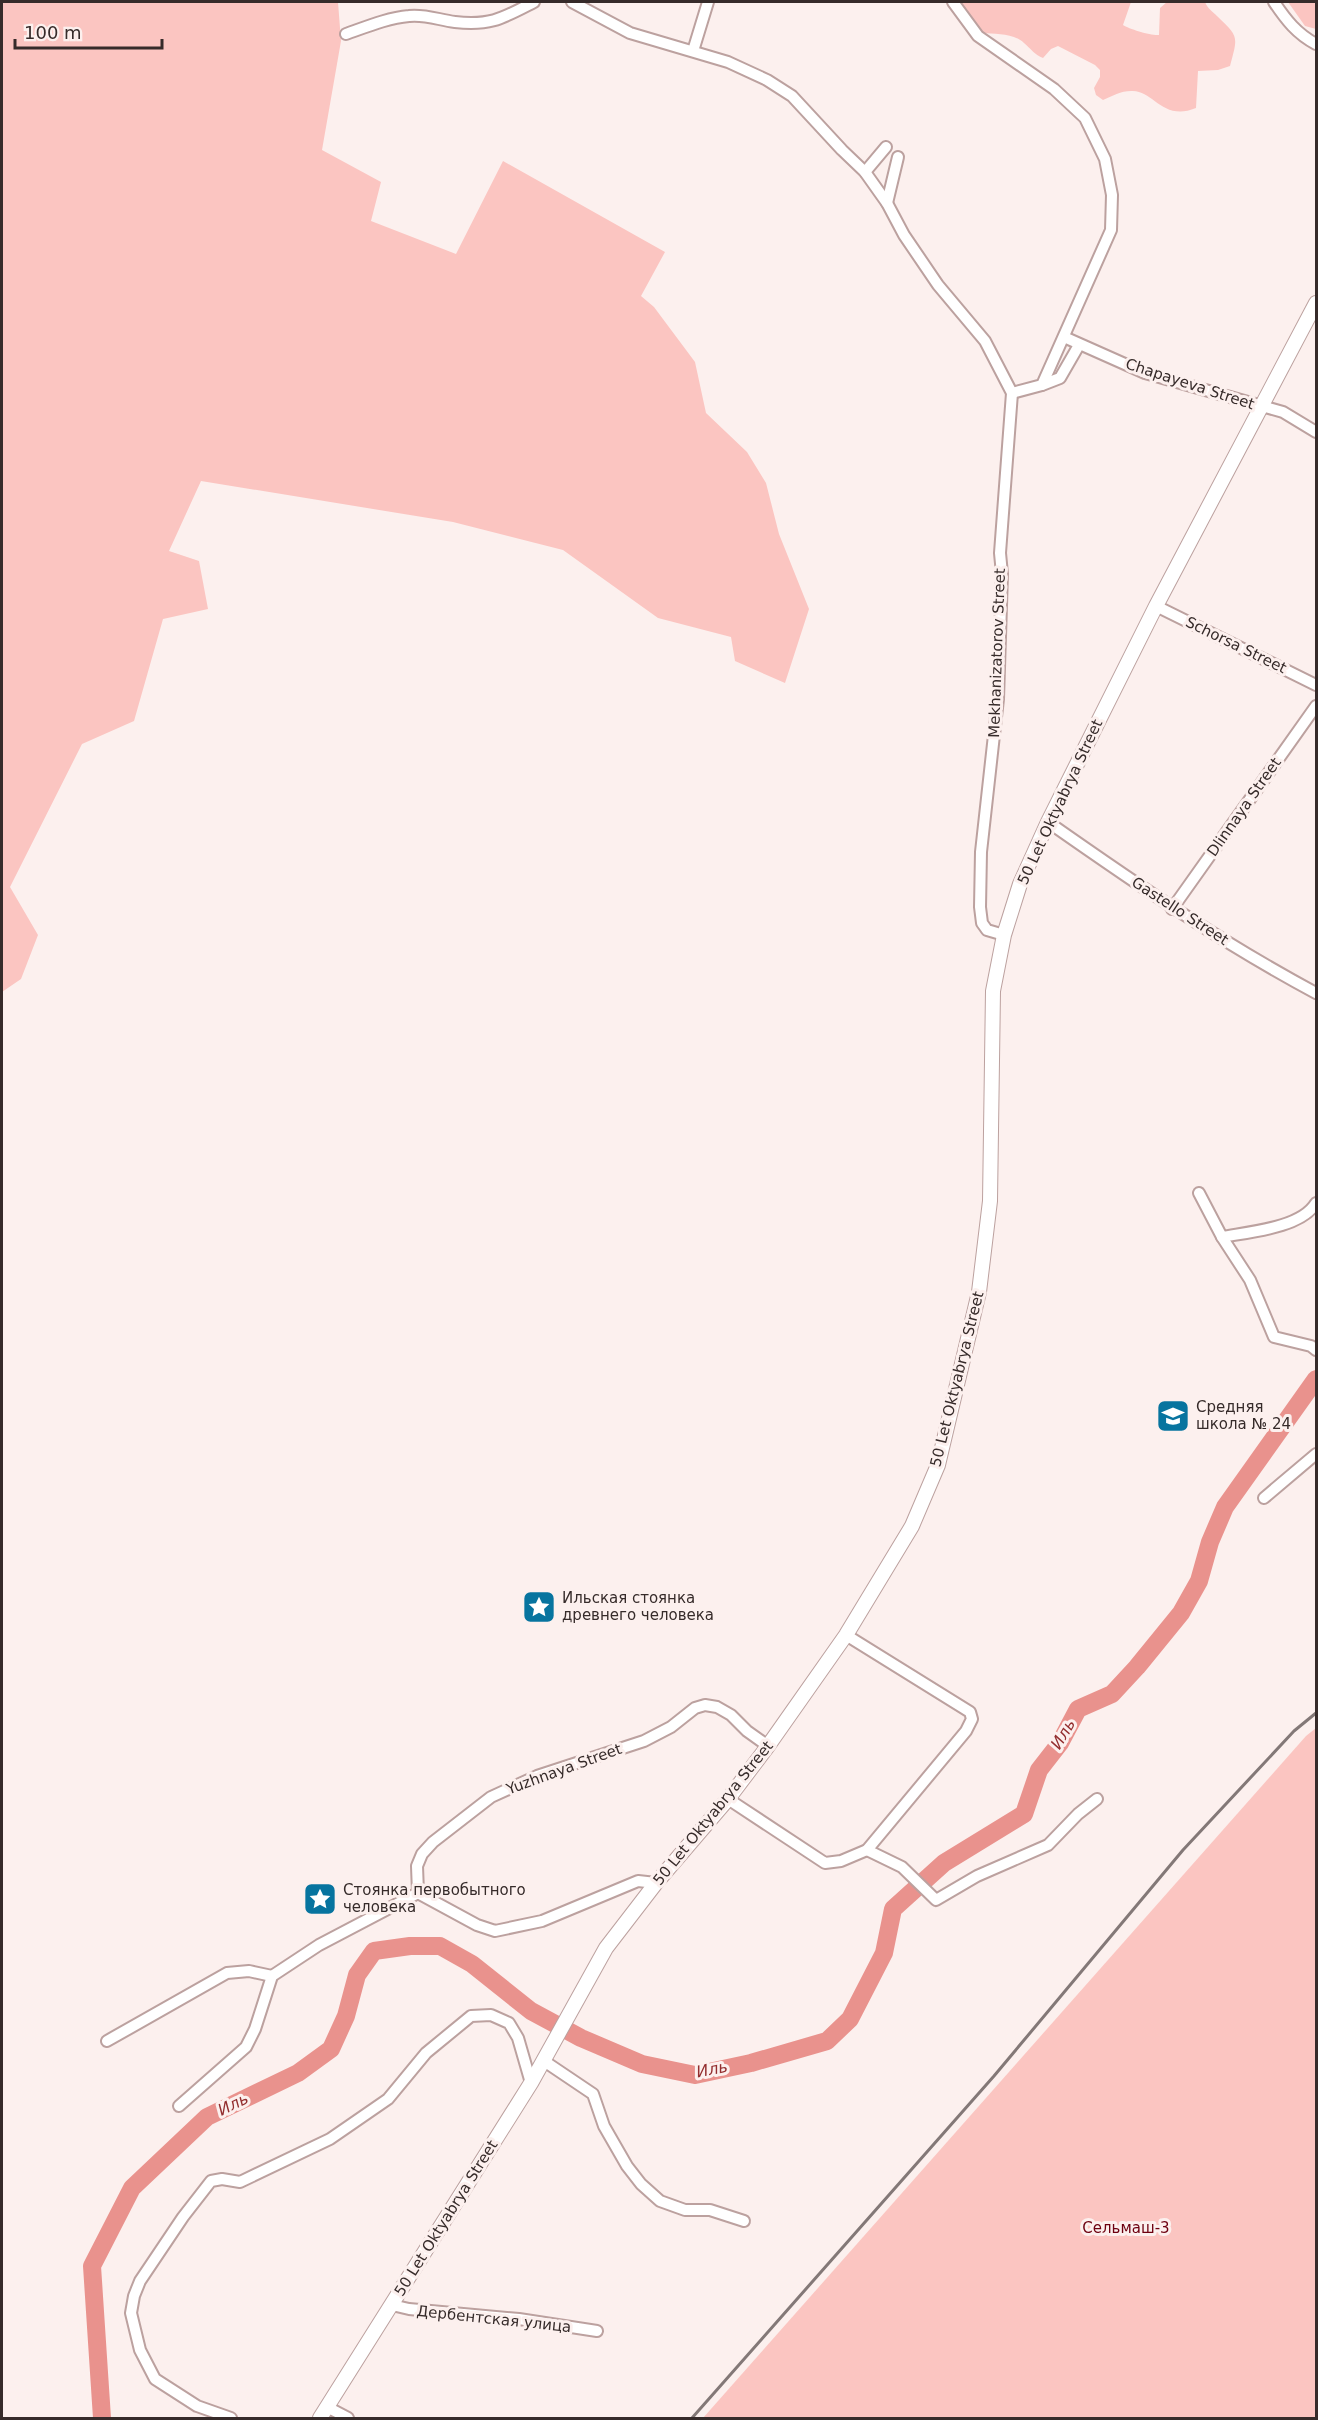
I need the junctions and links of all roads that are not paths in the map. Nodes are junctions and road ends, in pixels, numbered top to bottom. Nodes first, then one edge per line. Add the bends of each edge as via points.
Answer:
1 (534, 2) edge
2 (572, 2) edge
3 (708, 2) edge
4 (953, 2) edge
5 (1274, 2) edge
6 (346, 34) dead end
7 (1317, 44) edge
8 (693, 51) junction
9 (886, 147) dead end
10 (898, 156) dead end
11 (865, 172) junction
12 (887, 202) junction
13 (1317, 303) edge
14 (1064, 337) junction
15 (1079, 345) junction
16 (1042, 385) junction
17 (1012, 393) junction
18 (1261, 407) junction
19 (1317, 432) edge
20 (1156, 606) junction
21 (1317, 685) edge
22 (1317, 706) edge
23 (1048, 822) junction
24 (1172, 909) junction
25 (1004, 935) junction
26 (1317, 993) edge
27 (1199, 1193) dead end
28 (1317, 1203) edge
29 (1222, 1237) junction
30 (1314, 1348) edge
31 (1317, 1454) edge
32 (1264, 1498) dead end
33 (846, 1635) junction
34 (768, 1746) junction
35 (728, 1799) junction
36 (1097, 1799) dead end
37 (867, 1850) junction
38 (656, 1883) junction
39 (418, 1893) junction
40 (272, 1976) junction
41 (107, 2041) dead end
42 (547, 2056) junction
43 (531, 2083) junction
44 (179, 2106) dead end
45 (744, 2221) dead end
46 (392, 2305) junction
47 (597, 2331) dead end
48 (324, 2413) edge
49 (231, 2418) edge
50 (348, 2418) edge

1 - 6 street via 497,21 454,22 409,16
2 - 8 street via 630,33
3 - 8 street
4 - 14 street via 978,36 1054,89 1085,118 1105,159 1112,195 1111,230
5 - 7 street via 1286,21
8 - 11 street via 728,62 792,96
9 - 11 street
10 - 12 street
11 - 12 street
12 - 17 street via 938,285 985,341
13 - 18 street, 50 Let Oktyabrya Street
14 - 15 street, Chapayeva Street
14 - 16 street
15 - 16 street via 1059,378
15 - 18 street, Chapayeva Street via 1145,373
16 - 17 street
17 - 25 street, Mekhanizatorov Street via 1000,553 998,699 981,852 980,907 987,930
18 - 19 street, Chapayeva Street via 1283,412
18 - 20 street, 50 Let Oktyabrya Street
20 - 21 street, Schorsa Street
20 - 23 street, 50 Let Oktyabrya Street
22 - 24 street, Dlinnaya Street
23 - 24 street, Gastello Street
23 - 25 street, 50 Let Oktyabrya Street via 1020,884
24 - 26 street, Gastello Street
25 - 33 street, 50 Let Oktyabrya Street via 993,991 990,1201 979,1292 938,1465 912,1526
27 - 29 street
28 - 29 street via 1311,1213 1271,1228
29 - 30 street via 1250,1280 1274,1337
31 - 32 street
33 - 34 street, 50 Let Oktyabrya Street
33 - 37 street via 958,1703 970,1712 972,1719
34 - 35 street, 50 Let Oktyabrya Street
34 - 39 street, Yuzhnaya Street via 717,1707 695,1708 671,1728 644,1741 537,1776 491,1797 422,1854 417,1866
35 - 37 street via 825,1863
35 - 38 street, 50 Let Oktyabrya Street
36 - 37 street via 1048,1845 977,1876 936,1900 902,1867
38 - 39 street via 638,1881 542,1921 495,1931
38 - 42 street, 50 Let Oktyabrya Street via 606,1948
39 - 40 street via 319,1945
40 - 41 street via 249,1971 226,1973
40 - 44 street via 246,2047
42 - 43 street, 50 Let Oktyabrya Street
42 - 45 street via 593,2094 604,2126 627,2166 660,2201
43 - 46 street, 50 Let Oktyabrya Street
43 - 49 street via 518,2038 509,2023 491,2014 471,2016 426,2053 388,2099 330,2139 240,2182 211,2181 140,2281 131,2313 140,2350 155,2379 197,2406
46 - 47 street, Дербентская улица
46 - 48 street, 50 Let Oktyabrya Street
48 - 50 street

